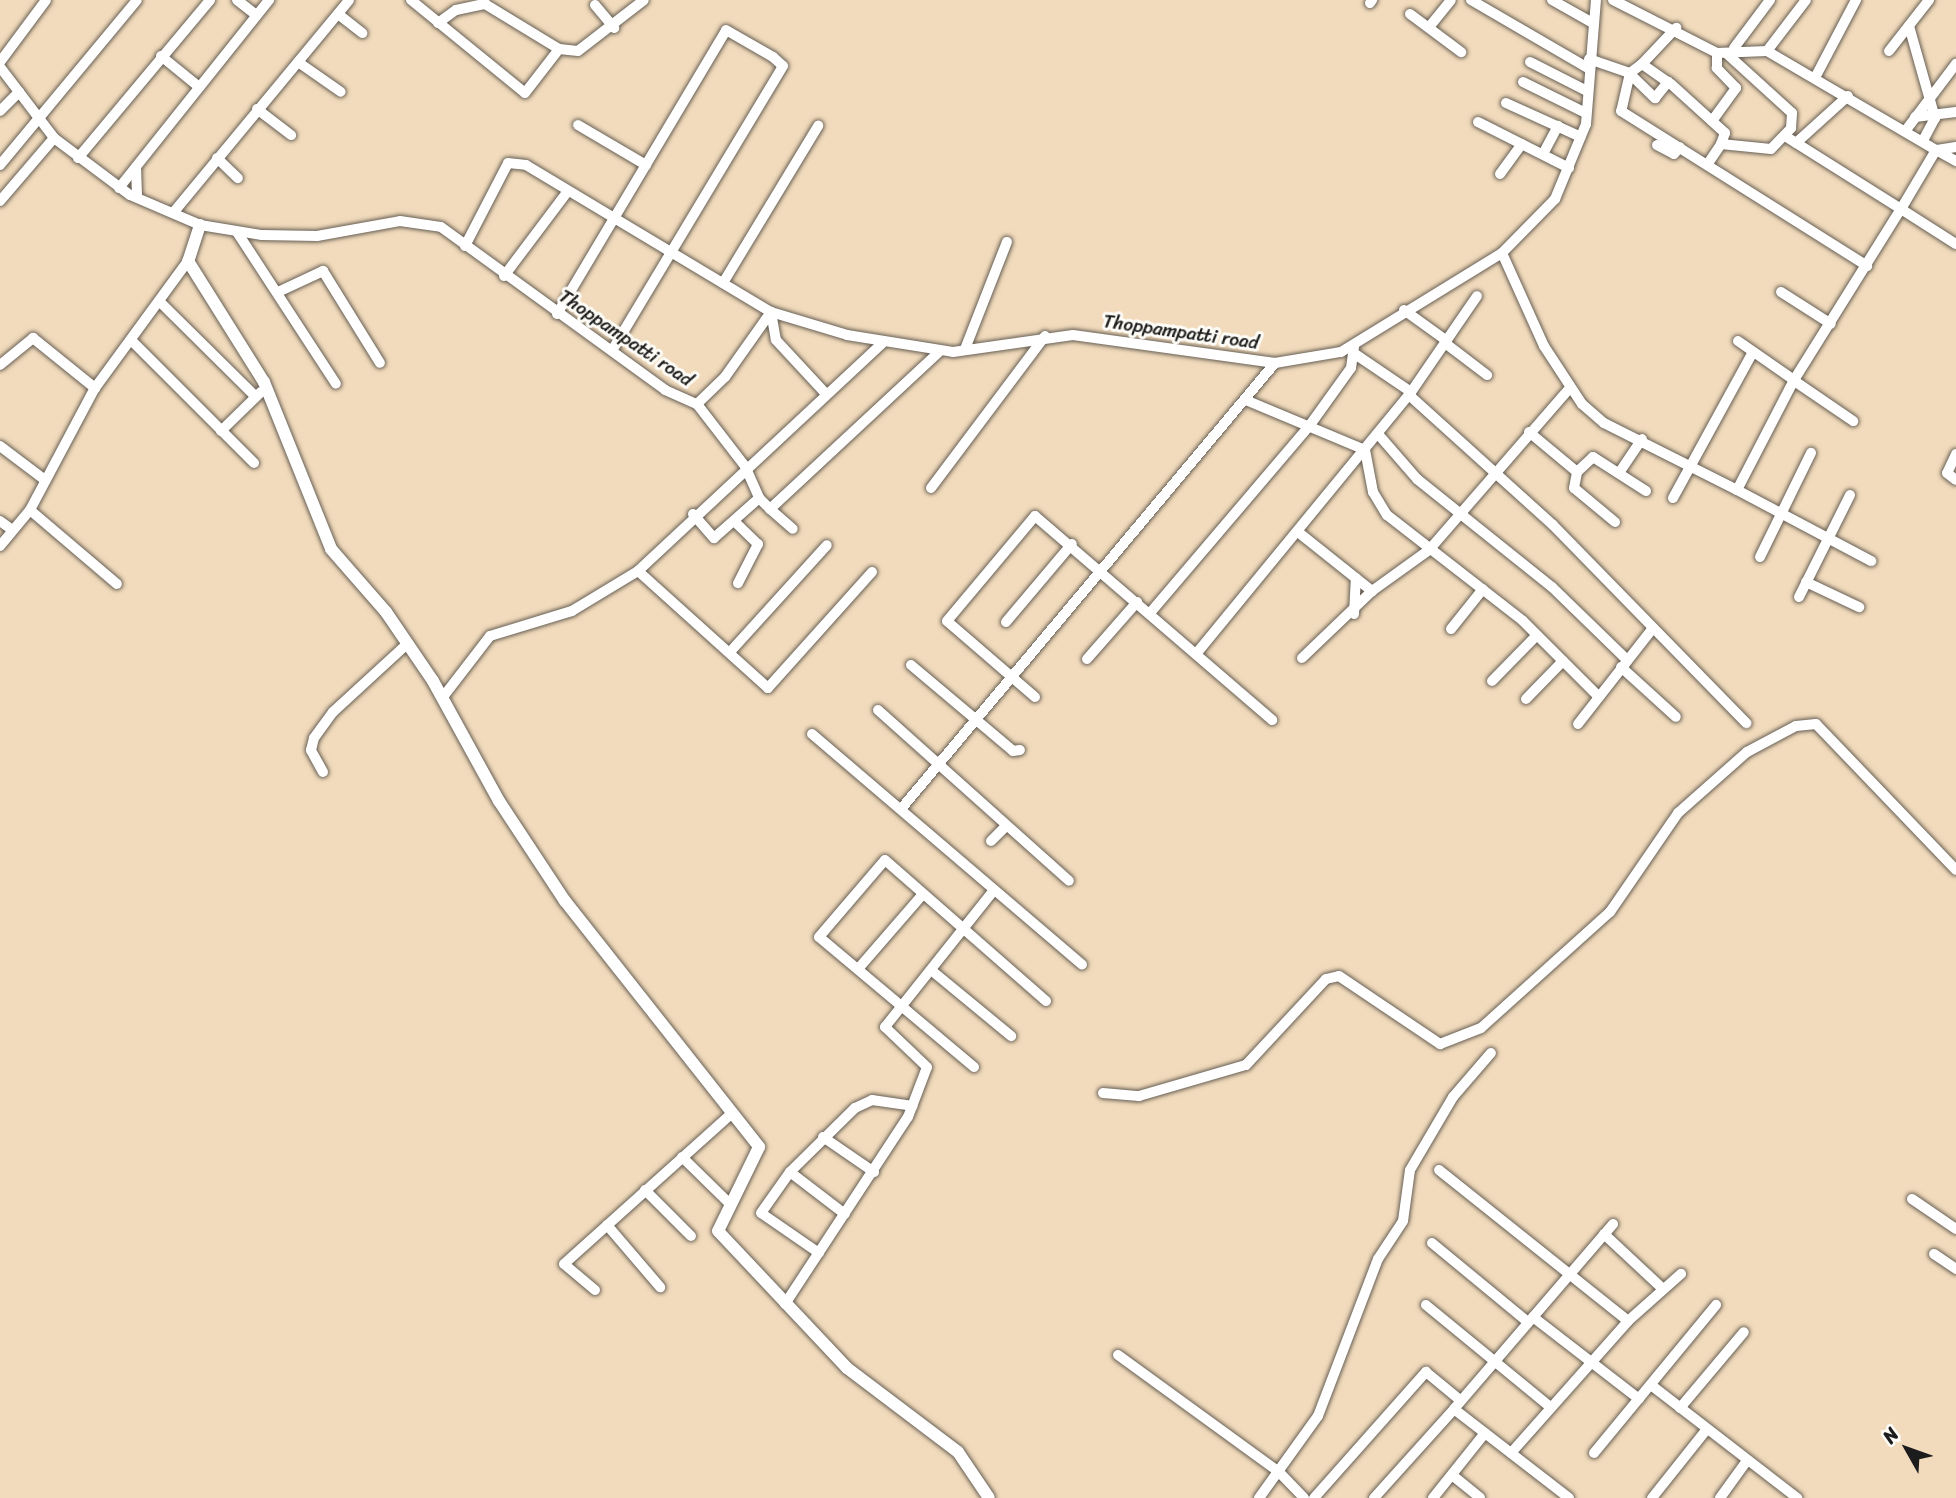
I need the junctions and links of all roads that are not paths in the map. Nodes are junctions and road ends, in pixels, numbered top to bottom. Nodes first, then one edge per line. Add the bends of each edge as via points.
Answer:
1 (46, 0) edge
2 (136, 0) edge
3 (210, 0) edge
4 (237, 0) edge
5 (269, 0) edge
6 (349, 0) edge
7 (411, 0) edge
8 (644, 0) edge
9 (1451, 0) edge
10 (1471, 0) edge
11 (1552, 0) edge
12 (1596, 0) edge
13 (1613, 0) edge
14 (1770, 0) edge
15 (1806, 0) edge
16 (1856, 0) edge
17 (1930, 0) edge
18 (595, 5) dead end
19 (338, 14) junction
20 (1410, 14) dead end
21 (256, 15) junction
22 (1591, 22) junction
23 (438, 23) junction
24 (1430, 26) junction
25 (1909, 26) junction
26 (614, 28) junction
27 (1676, 28) junction
28 (362, 33) dead end
29 (559, 49) junction
30 (1726, 51) junction
31 (1767, 51) junction
32 (1889, 51) dead end
33 (1461, 52) dead end
34 (161, 56) junction
35 (298, 62) junction
36 (1530, 62) dead end
37 (1589, 64) junction
38 (1642, 64) junction
39 (1956, 64) edge
40 (0, 65) edge
41 (1630, 74) junction
42 (1817, 74) junction
43 (1523, 82) dead end
44 (1668, 82) junction
45 (199, 87) junction
46 (1587, 91) junction
47 (19, 92) junction
48 (341, 92) dead end
49 (1848, 96) junction
50 (1931, 97) junction
51 (1506, 103) dead end
52 (257, 109) junction
53 (0, 111) edge
54 (1956, 112) edge
55 (1586, 113) junction
56 (1935, 114) junction
57 (1915, 117) junction
58 (39, 121) junction
59 (1712, 121) junction
60 (1478, 122) dead end
61 (578, 125) dead end
62 (818, 126) dead end
63 (1558, 126) junction
64 (1906, 130) junction
65 (291, 135) dead end
66 (1581, 136) junction
67 (1785, 136) junction
68 (54, 138) junction
69 (1923, 141) junction
70 (1796, 143) junction
71 (1522, 144) junction
72 (1721, 144) junction
73 (1657, 145) dead end
74 (1680, 147) junction
75 (1956, 147) edge
76 (1936, 150) junction
77 (1543, 154) junction
78 (78, 158) junction
79 (217, 158) junction
80 (1956, 161) edge
81 (1709, 162) junction
82 (0, 165) edge
83 (646, 165) junction
84 (136, 167) junction
85 (1569, 167) junction
86 (1500, 174) dead end
87 (238, 178) dead end
88 (119, 188) junction
89 (568, 191) junction
90 (137, 197) junction
91 (0, 201) edge
92 (1901, 209) junction
93 (173, 212) junction
94 (615, 219) junction
95 (200, 225) junction
96 (237, 232) junction
97 (1007, 242) dead end
98 (1956, 244) edge
99 (466, 246) junction
100 (670, 251) junction
101 (1502, 253) junction
102 (188, 261) junction
103 (1867, 266) junction
104 (504, 276) junction
105 (723, 283) junction
106 (278, 292) junction
107 (1782, 292) dead end
108 (1477, 296) dead end
109 (159, 301) junction
110 (1404, 310) junction
111 (771, 312) junction
112 (557, 314) junction
113 (1831, 324) junction
114 (1045, 336) junction
115 (131, 340) junction
116 (1738, 341) dead end
117 (884, 342) junction
118 (1446, 342) junction
119 (965, 349) junction
120 (941, 350) junction
121 (1355, 350) junction
122 (612, 351) junction
123 (1753, 352) junction
124 (380, 363) dead end
125 (1275, 363) junction
126 (0, 365) edge
127 (1487, 375) dead end
128 (1793, 380) junction
129 (336, 384) dead end
130 (95, 388) junction
131 (1568, 390) junction
132 (261, 392) junction
133 (826, 394) junction
134 (1410, 394) junction
135 (1248, 401) junction
136 (697, 404) junction
137 (1853, 421) dead end
138 (1310, 425) junction
139 (221, 431) junction
140 (1529, 432) junction
141 (1378, 434) junction
142 (1642, 439) junction
143 (0, 446) edge
144 (1366, 450) junction
145 (1811, 453) dead end
146 (1956, 454) edge
147 (1688, 462) junction
148 (254, 463) dead end
149 (745, 467) junction
150 (1577, 472) junction
151 (1619, 473) junction
152 (1493, 475) junction
153 (45, 480) junction
154 (1956, 480) edge
155 (932, 488) dead end
156 (1737, 490) junction
157 (1646, 491) dead end
158 (1850, 495) dead end
159 (759, 498) junction
160 (1673, 498) dead end
161 (770, 509) junction
162 (30, 510) junction
163 (1779, 513) junction
164 (693, 514) junction
165 (1458, 514) junction
166 (0, 521) edge
167 (734, 522) junction
168 (1615, 522) dead end
169 (11, 529) junction
170 (793, 529) dead end
171 (1298, 532) junction
172 (1828, 538) junction
173 (1072, 544) junction
174 (827, 545) dead end
175 (0, 546) edge
176 (1429, 550) junction
177 (1760, 557) dead end
178 (1871, 561) dead end
179 (1104, 569) junction
180 (638, 570) junction
181 (872, 572) dead end
182 (1356, 578) junction
183 (1806, 582) junction
184 (738, 583) dead end
185 (117, 584) dead end
186 (1483, 589) junction
187 (1372, 591) junction
188 (1799, 597) dead end
189 (1137, 602) junction
190 (1859, 607) dead end
191 (1150, 613) junction
192 (1353, 614) junction
193 (1006, 622) dead end
194 (1653, 628) junction
195 (1451, 629) dead end
196 (1537, 635) junction
197 (407, 644) junction
198 (730, 652) junction
199 (1196, 654) junction
200 (1301, 658) dead end
201 (1087, 659) dead end
202 (1563, 661) junction
203 (1624, 663) junction
204 (911, 665) dead end
205 (1012, 677) junction
206 (1492, 681) dead end
207 (443, 697) junction
208 (1035, 697) dead end
209 (1599, 697) junction
210 (1526, 699) dead end
211 (878, 710) dead end
212 (1676, 717) dead end
213 (977, 720) junction
214 (1272, 720) dead end
215 (1746, 723) dead end
216 (1578, 724) dead end
217 (812, 733) dead end
218 (1020, 750) dead end
219 (938, 766) junction
220 (323, 772) dead end
221 (901, 808) junction
222 (1005, 827) junction
223 (991, 841) dead end
224 (1956, 870) edge
225 (1069, 881) dead end
226 (994, 890) junction
227 (922, 895) junction
228 (963, 932) junction
229 (1082, 965) dead end
230 (858, 969) junction
231 (931, 970) junction
232 (1046, 1001) dead end
233 (902, 1006) junction
234 (1011, 1036) dead end
235 (1491, 1053) dead end
236 (974, 1067) dead end
237 (1103, 1093) dead end
238 (913, 1106) junction
239 (732, 1113) junction
240 (823, 1137) junction
241 (682, 1157) junction
242 (1439, 1170) dead end
243 (790, 1172) junction
244 (874, 1172) junction
245 (645, 1190) junction
246 (1912, 1199) dead end
247 (731, 1205) junction
248 (845, 1214) junction
249 (1613, 1224) dead end
250 (607, 1225) junction
251 (1956, 1229) edge
252 (1604, 1234) junction
253 (691, 1236) dead end
254 (1432, 1243) dead end
255 (819, 1253) junction
256 (1934, 1254) dead end
257 (1956, 1269) edge
258 (1572, 1272) junction
259 (1681, 1274) dead end
260 (660, 1287) dead end
261 (1663, 1289) junction
262 (595, 1290) dead end
263 (785, 1304) junction
264 (1426, 1305) dead end
265 (1716, 1305) dead end
266 (1531, 1319) junction
267 (1628, 1321) junction
268 (1744, 1332) dead end
269 (1118, 1355) dead end
270 (1495, 1361) junction
271 (1591, 1362) junction
272 (1651, 1385) junction
273 (1639, 1399) junction
274 (1457, 1405) junction
275 (1550, 1407) junction
276 (1680, 1408) junction
277 (1707, 1429) junction
278 (1485, 1433) junction
279 (1511, 1453) junction
280 (1594, 1453) dead end
281 (1746, 1462) junction
282 (1279, 1472) junction
283 (1452, 1475) junction
284 (989, 1498) edge
285 (1259, 1498) edge
286 (1304, 1498) edge
287 (1314, 1498) edge
288 (1374, 1498) edge
289 (1433, 1498) edge
290 (1480, 1498) edge
291 (1569, 1498) edge
292 (1652, 1498) edge
293 (1720, 1498) edge
294 (1797, 1498) edge

1 - 40 street
2 - 58 street
3 - 34 street
4 - 21 street
5 - 21 street
6 - 19 street
7 - 23 street
8 - 26 street
9 - 24 street
10 - 37 street
11 - 22 street
12 - 22 street, Thoppampatti road
13 - 27 street
14 - 30 street
15 - 31 street
16 - 42 street
17 - 25 street
18 - 26 street
19 - 28 street
19 - 35 street
20 - 24 street
21 - 45 street
22 - 37 street, Thoppampatti road
23 - 29 street via 456,10 485,4
23 - 29 street via 525,93
24 - 33 street
25 - 32 street
25 - 50 street
26 - 29 street via 578,51
27 - 30 street
27 - 38 street
30 - 31 street
30 - 59 street via 1717,68 1736,88
30 - 67 street via 1791,113
31 - 42 street
34 - 45 street
34 - 78 street
35 - 48 street
35 - 52 street
36 - 46 street
37 - 41 street
37 - 46 street, Thoppampatti road
38 - 41 street
38 - 44 street
39 - 50 street
40 - 47 street, Thoppampatti road
41 - 44 street via 1655,98
41 - 74 street via 1621,111
42 - 49 street
43 - 55 street
44 - 59 street
45 - 84 street
46 - 55 street, Thoppampatti road
47 - 53 street
47 - 58 street, Thoppampatti road
49 - 64 street
49 - 70 street
50 - 56 street
50 - 57 street
51 - 63 street
52 - 65 street
52 - 79 street
54 - 56 street
55 - 66 street, Thoppampatti road
56 - 57 street
56 - 69 street
57 - 64 street
58 - 68 street, Thoppampatti road
58 - 82 street
59 - 72 street via 1726,133
60 - 71 street
61 - 83 street
62 - 105 street
63 - 66 street
63 - 77 street
64 - 69 street
66 - 85 street, Thoppampatti road
67 - 70 street
67 - 72 street via 1771,149
68 - 78 street, Thoppampatti road
68 - 91 street
69 - 76 street
70 - 92 street
71 - 77 street
71 - 86 street
72 - 81 street
73 - 74 street via 1674,154
74 - 81 street
75 - 76 street
76 - 80 street
76 - 92 street
77 - 85 street
78 - 88 street, Thoppampatti road
79 - 87 street
79 - 93 street
81 - 103 street
83 - 94 street
83 - 100 street via 726,30 783,66
84 - 88 street
84 - 90 street
85 - 101 street, Thoppampatti road via 1533,227
88 - 90 street, Thoppampatti road
89 - 94 street
89 - 99 street via 526,165 508,163
89 - 104 street
90 - 93 street, Thoppampatti road
92 - 98 street
92 - 103 street
93 - 95 street, Thoppampatti road
94 - 100 street
94 - 112 street
95 - 96 street, Thoppampatti road
95 - 102 street
96 - 99 street, Thoppampatti road via 317,236 400,221 441,227
96 - 106 street
97 - 119 street
99 - 104 street, Thoppampatti road
100 - 105 street
100 - 122 street
101 - 110 street, Thoppampatti road
101 - 131 street
102 - 109 street
102 - 132 street
103 - 113 street
104 - 112 street, Thoppampatti road
105 - 111 street
106 - 124 street via 323,271
106 - 129 street
107 - 113 street
108 - 118 street
109 - 115 street
109 - 132 street
110 - 118 street
110 - 121 street, Thoppampatti road
111 - 117 street, Thoppampatti road
111 - 133 street via 776,340
111 - 136 street, Thoppampatti road via 725,377
112 - 122 street, Thoppampatti road
113 - 128 street
114 - 119 street, Thoppampatti road
114 - 125 street, Thoppampatti road
114 - 155 street
115 - 130 street
115 - 139 street
116 - 123 street
117 - 120 street, Thoppampatti road
117 - 133 street
118 - 127 street
118 - 134 street
119 - 120 street, Thoppampatti road
120 - 161 street
121 - 125 street, Thoppampatti road
121 - 134 street
121 - 138 street
122 - 136 street, Thoppampatti road via 665,390
123 - 128 street
123 - 147 street
125 - 135 street
126 - 130 street via 33,338
128 - 137 street
128 - 156 street
130 - 153 street
131 - 140 street
131 - 142 street via 1604,423
132 - 139 street
132 - 197 street via 331,549
133 - 149 street
134 - 141 street
134 - 152 street
135 - 138 street
135 - 179 street
136 - 149 street
138 - 144 street
138 - 191 street
139 - 148 street
140 - 150 street
140 - 152 street
141 - 144 street
141 - 165 street
142 - 147 street
142 - 151 street
143 - 153 street
144 - 171 street
144 - 176 street via 1373,492 1387,515
145 - 163 street
146 - 154 street via 1947,468
147 - 156 street
147 - 160 street
149 - 159 street
149 - 164 street
150 - 151 street via 1593,457
150 - 168 street via 1574,488
151 - 157 street
152 - 165 street
152 - 194 street via 1553,525
153 - 162 street
156 - 163 street
158 - 172 street
159 - 161 street
159 - 167 street
161 - 170 street
162 - 169 street
162 - 185 street
163 - 172 street
163 - 177 street
164 - 167 street via 715,538
164 - 180 street
165 - 176 street
165 - 203 street via 1552,587
166 - 169 street
167 - 184 street via 758,544
169 - 175 street
171 - 182 street
171 - 199 street
172 - 178 street
172 - 183 street
173 - 179 street
173 - 193 street
173 - 205 street via 1035,516 947,621
174 - 198 street
176 - 186 street
176 - 187 street
179 - 189 street
179 - 205 street
180 - 198 street
180 - 207 street via 572,611 490,636
181 - 198 street via 768,688
182 - 187 street
182 - 192 street
183 - 188 street
183 - 190 street
186 - 195 street
186 - 196 street
187 - 192 street
189 - 191 street
189 - 201 street
191 - 199 street
192 - 200 street
194 - 203 street
194 - 215 street
196 - 202 street
196 - 206 street
197 - 207 street
197 - 220 street via 332,712 314,738 311,750
199 - 214 street
202 - 209 street
202 - 210 street
203 - 209 street
203 - 212 street
204 - 213 street
205 - 208 street
205 - 213 street
207 - 239 street via 499,801 565,901
209 - 216 street
211 - 219 street
213 - 218 street
213 - 219 street
217 - 221 street
219 - 221 street
219 - 222 street
221 - 226 street
222 - 223 street
222 - 225 street
224 - 237 street via 1816,724 1796,726 1747,752 1678,813 1610,912 1481,1028 1440,1044 1339,976 1325,979 1246,1065 1139,1096
226 - 228 street
226 - 229 street
227 - 228 street
227 - 230 street
227 - 230 street via 885,860 839,909 819,937
228 - 231 street
228 - 232 street
230 - 233 street
231 - 233 street
231 - 234 street
233 - 236 street
233 - 238 street via 885,1027 927,1067
235 - 282 street via 1453,1097 1410,1170 1403,1221 1378,1259 1318,1416
238 - 240 street via 872,1100
238 - 244 street
239 - 241 street
239 - 247 street via 759,1147
240 - 243 street
240 - 244 street
241 - 245 street
241 - 247 street
242 - 258 street
243 - 248 street
243 - 255 street via 761,1213
244 - 248 street
245 - 250 street
245 - 253 street
246 - 251 street
247 - 263 street via 718,1231
248 - 255 street
249 - 252 street
250 - 260 street
250 - 262 street via 564,1264
252 - 258 street
252 - 261 street
254 - 266 street
255 - 263 street
256 - 257 street
258 - 266 street
258 - 267 street
259 - 261 street
261 - 267 street
263 - 284 street via 847,1368 958,1452
264 - 270 street
265 - 272 street
266 - 270 street
266 - 271 street
267 - 271 street
268 - 276 street
269 - 282 street
270 - 274 street
270 - 275 street
271 - 273 street
271 - 275 street
272 - 273 street
272 - 276 street
273 - 280 street
274 - 278 street
274 - 287 street via 1426,1372
274 - 288 street
275 - 279 street
276 - 277 street
277 - 281 street
277 - 292 street
278 - 279 street
278 - 283 street
279 - 291 street
281 - 293 street
281 - 294 street
282 - 285 street
282 - 286 street
283 - 289 street
283 - 290 street

